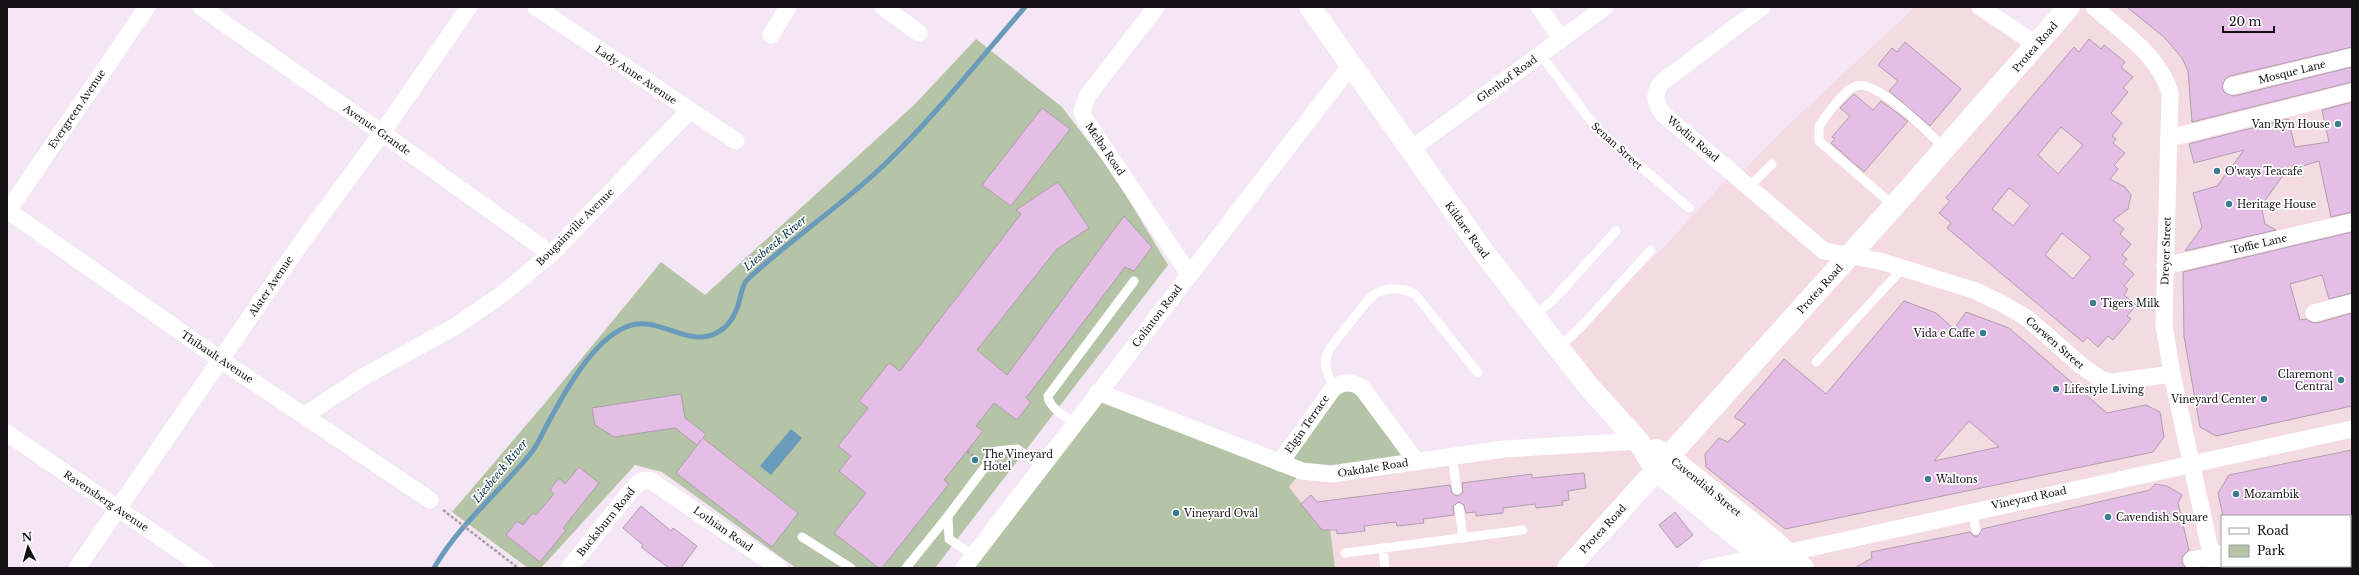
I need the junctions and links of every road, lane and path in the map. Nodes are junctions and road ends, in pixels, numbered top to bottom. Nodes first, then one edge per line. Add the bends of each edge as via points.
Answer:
1 (147, 7) edge
2 (201, 7) edge
3 (469, 7) edge
4 (536, 7) edge
5 (788, 7) edge
6 (883, 7) edge
7 (1156, 7) edge
8 (1310, 7) edge
9 (1539, 7) edge
10 (1604, 7) edge
11 (1762, 7) edge
12 (1980, 7) edge
13 (2069, 7) edge
14 (2094, 7) edge
15 (919, 33) dead end
16 (771, 35) dead end
17 (1561, 39) junction
18 (2037, 45) junction
19 (1540, 54) junction
20 (2352, 57) edge
21 (1351, 65) junction
22 (2232, 86) dead end
23 (2352, 92) edge
24 (689, 111) junction
25 (382, 133) junction
26 (2170, 138) junction
27 (736, 141) dead end
28 (1945, 149) junction
29 (1410, 150) junction
30 (1772, 164) dead end
31 (1749, 186) junction
32 (1894, 206) junction
33 (1690, 208) dead end
34 (7, 211) edge
35 (2352, 222) edge
36 (1616, 231) dead end
37 (1651, 250) dead end
38 (551, 254) junction
39 (1850, 255) junction
40 (2165, 266) junction
41 (1904, 268) junction
42 (1189, 274) junction
43 (1134, 281) dead end
44 (2352, 303) edge
45 (2314, 313) dead end
46 (1534, 316) junction
47 (1559, 348) junction
48 (221, 360) junction
49 (1816, 362) dead end
50 (1478, 373) dead end
51 (2172, 374) junction
52 (1335, 387) junction
53 (1098, 392) junction
54 (305, 415) junction
55 (1074, 423) junction
56 (2352, 429) edge
57 (7, 433) edge
58 (1638, 441) junction
59 (1452, 456) junction
60 (1416, 461) junction
61 (1280, 463) junction
62 (1663, 463) junction
63 (2191, 464) junction
64 (1042, 466) junction
65 (666, 490) joint
66 (1457, 490) dead end
67 (430, 500) joint
68 (1459, 508) dead end
69 (116, 509) junction
70 (1972, 511) junction
71 (948, 516) junction
72 (1523, 530) dead end
73 (1976, 530) dead end
74 (802, 537) dead end
75 (1463, 538) junction
76 (1383, 548) junction
77 (1346, 553) dead end
78 (1775, 559) edge
79 (2216, 559) edge
80 (2192, 560) dead end
81 (968, 562) edge
82 (77, 568) edge
83 (205, 568) edge
84 (518, 568) edge
85 (569, 568) edge
86 (779, 568) edge
87 (851, 568) edge
88 (906, 568) edge
89 (1385, 568) edge
90 (1568, 568) edge
91 (1707, 568) edge
92 (1803, 568) edge

1 - 34 street, Evergreen Avenue
2 - 25 street, Avenue Grande
3 - 25 street, Alster Avenue
4 - 24 street, Lady Anne Avenue
5 - 16 street
6 - 15 street
7 - 42 street, Melba Road via 1088,95 1082,110 1085,119
8 - 21 street, Kildare Road
9 - 17 street
10 - 17 street, Glenhof Road
11 - 31 street, Wodin Road via 1661,83 1655,101 1663,114
12 - 18 street
13 - 18 street, Protea Road
14 - 26 street, Dreyer Street via 2147,54 2167,80 2170,93
17 - 19 street, Glenhof Road
18 - 28 street, Protea Road
19 - 29 street, Glenhof Road
19 - 33 lane, Senan Street via 1597,129
20 - 22 street, Mosque Lane
21 - 29 street, Kildare Road
21 - 42 street, Colinton Road
23 - 26 street
24 - 27 street, Lady Anne Avenue
24 - 38 street, Bougainville Avenue
25 - 38 street, Avenue Grande
25 - 48 street, Alster Avenue via 301,243
26 - 40 street, Dreyer Street
28 - 32 street, Protea Road
28 - 32 lane via 1875,89 1857,85 1842,97 1819,126 1819,141
29 - 46 street, Kildare Road via 1485,254
30 - 31 lane
31 - 39 street, Wodin Road via 1824,252
32 - 39 street, Protea Road
34 - 48 street, Thibault Avenue
35 - 40 street, Toffie Lane
36 - 46 lane via 1567,286
37 - 47 lane
38 - 54 street, Bougainville Avenue via 501,295 456,326 363,377
39 - 41 street, Corwen Street
39 - 62 street, Protea Road
40 - 51 street, Dreyer Street via 2164,325
41 - 49 lane
41 - 51 street, Corwen Street via 2001,302 2027,318 2086,370 2102,380 2112,382
42 - 53 street, Colinton Road
43 - 55 lane via 1048,396 1054,408
44 - 45 street
46 - 47 street, Kildare Road
47 - 58 street, Kildare Road via 1612,414
48 - 54 street, Thibault Avenue
48 - 69 street, Alster Avenue
50 - 52 lane via 1415,294 1408,290 1387,290 1373,294 1325,357 1325,368
51 - 63 street, Dreyer Street
52 - 60 street, Elgin Terrace via 1350,383 1362,388
52 - 61 street, Elgin Terrace
53 - 55 street, Colinton Road
53 - 61 street, Oakdale Road
54 - 67 street, Thibault Avenue
55 - 64 street, Colinton Road
56 - 63 street, Vineyard Road
57 - 69 street, Ravensberg Avenue
58 - 59 street, Oakdale Road via 1540,445
58 - 62 street, Cavendish Street
59 - 60 street, Oakdale Road
59 - 66 lane
60 - 61 street, Oakdale Road via 1331,474 1302,471
62 - 78 street, Cavendish Street
62 - 90 street, Protea Road
63 - 70 street, Vineyard Road
63 - 79 street, Dreyer Street
64 - 71 lane via 1017,450 997,451
64 - 81 street, Colinton Road
65 - 85 street, Bucksburn Road via 650,480 637,484
65 - 86 street, Lothian Road
67 - 84 path
68 - 75 lane
69 - 82 street, Alster Avenue
69 - 83 street, Ravensberg Avenue
70 - 73 lane
70 - 78 street, Vineyard Road
71 - 81 lane via 949,539
71 - 88 lane
72 - 75 lane
74 - 87 lane
75 - 76 lane
76 - 77 lane
76 - 89 lane
78 - 91 street, Vineyard Road
78 - 92 street, Cavendish Street
79 - 80 street

